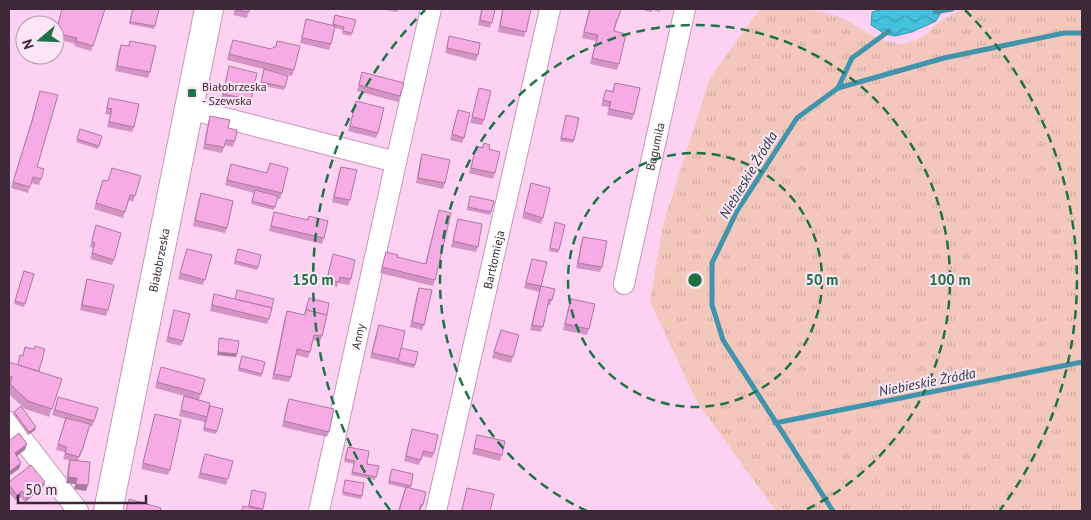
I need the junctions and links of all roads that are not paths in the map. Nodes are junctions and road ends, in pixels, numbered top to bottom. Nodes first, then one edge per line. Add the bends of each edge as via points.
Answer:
1 (209, 9) edge
2 (431, 9) edge
3 (550, 9) edge
4 (685, 9) edge
5 (189, 109) junction
6 (396, 162) junction
7 (624, 284) dead end
8 (9, 422) edge
9 (78, 511) edge
10 (108, 511) edge
11 (320, 511) edge
12 (436, 511) edge

1 - 5 main road, Białobrzeska
2 - 6 street, Anny
3 - 12 street, Bartłomieja
4 - 7 street, Bogumiła
5 - 6 street
5 - 10 main road, Białobrzeska
6 - 11 street, Anny
8 - 9 street

